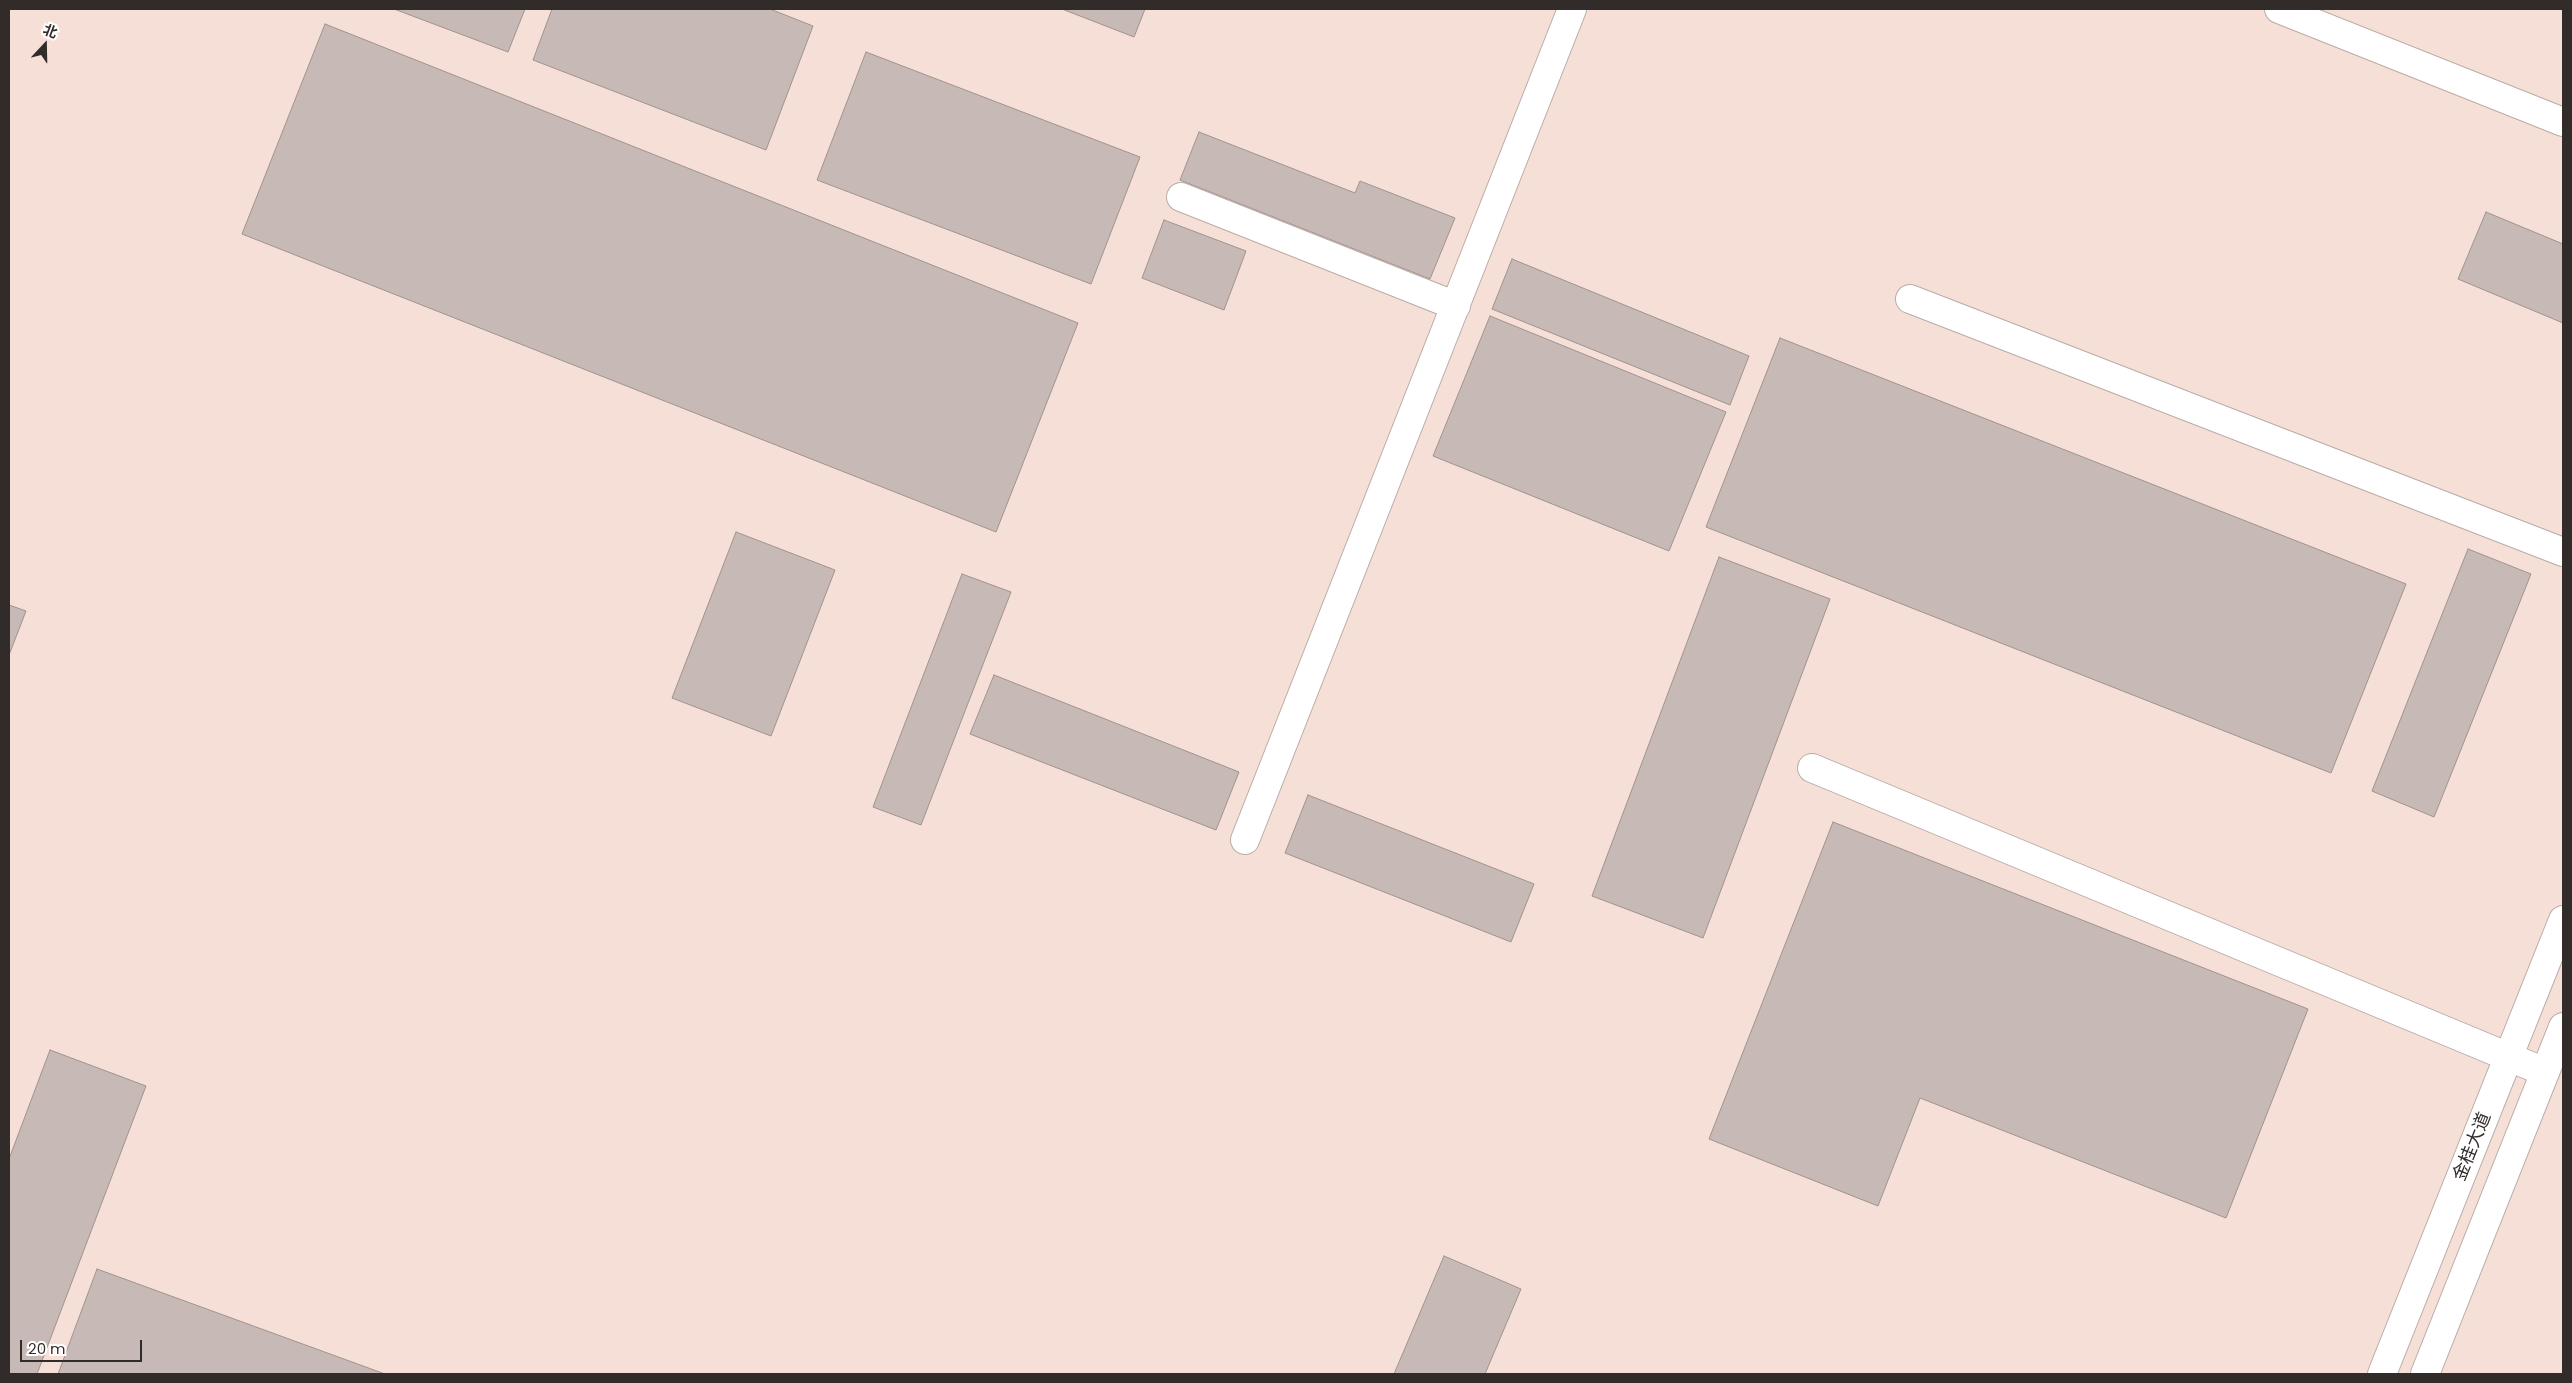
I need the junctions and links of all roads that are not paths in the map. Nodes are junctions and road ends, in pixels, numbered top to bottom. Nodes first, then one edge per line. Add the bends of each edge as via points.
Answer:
1 (1572, 9) edge
2 (2279, 9) edge
3 (2563, 122) edge
4 (1181, 197) dead end
5 (1910, 299) dead end
6 (1456, 306) junction
7 (2563, 552) edge
8 (1812, 768) dead end
9 (1245, 840) dead end
10 (2563, 920) edge
11 (2563, 1027) edge
12 (2509, 1057) junction
13 (2545, 1072) junction
14 (2382, 1374) edge
15 (2425, 1374) edge

1 - 6 main road
2 - 3 main road
4 - 6 main road
5 - 7 main road
6 - 9 main road
8 - 12 main road
10 - 12 main road, 金桂大道
11 - 13 main road
12 - 13 main road
12 - 14 main road, 金桂大道
13 - 15 main road

